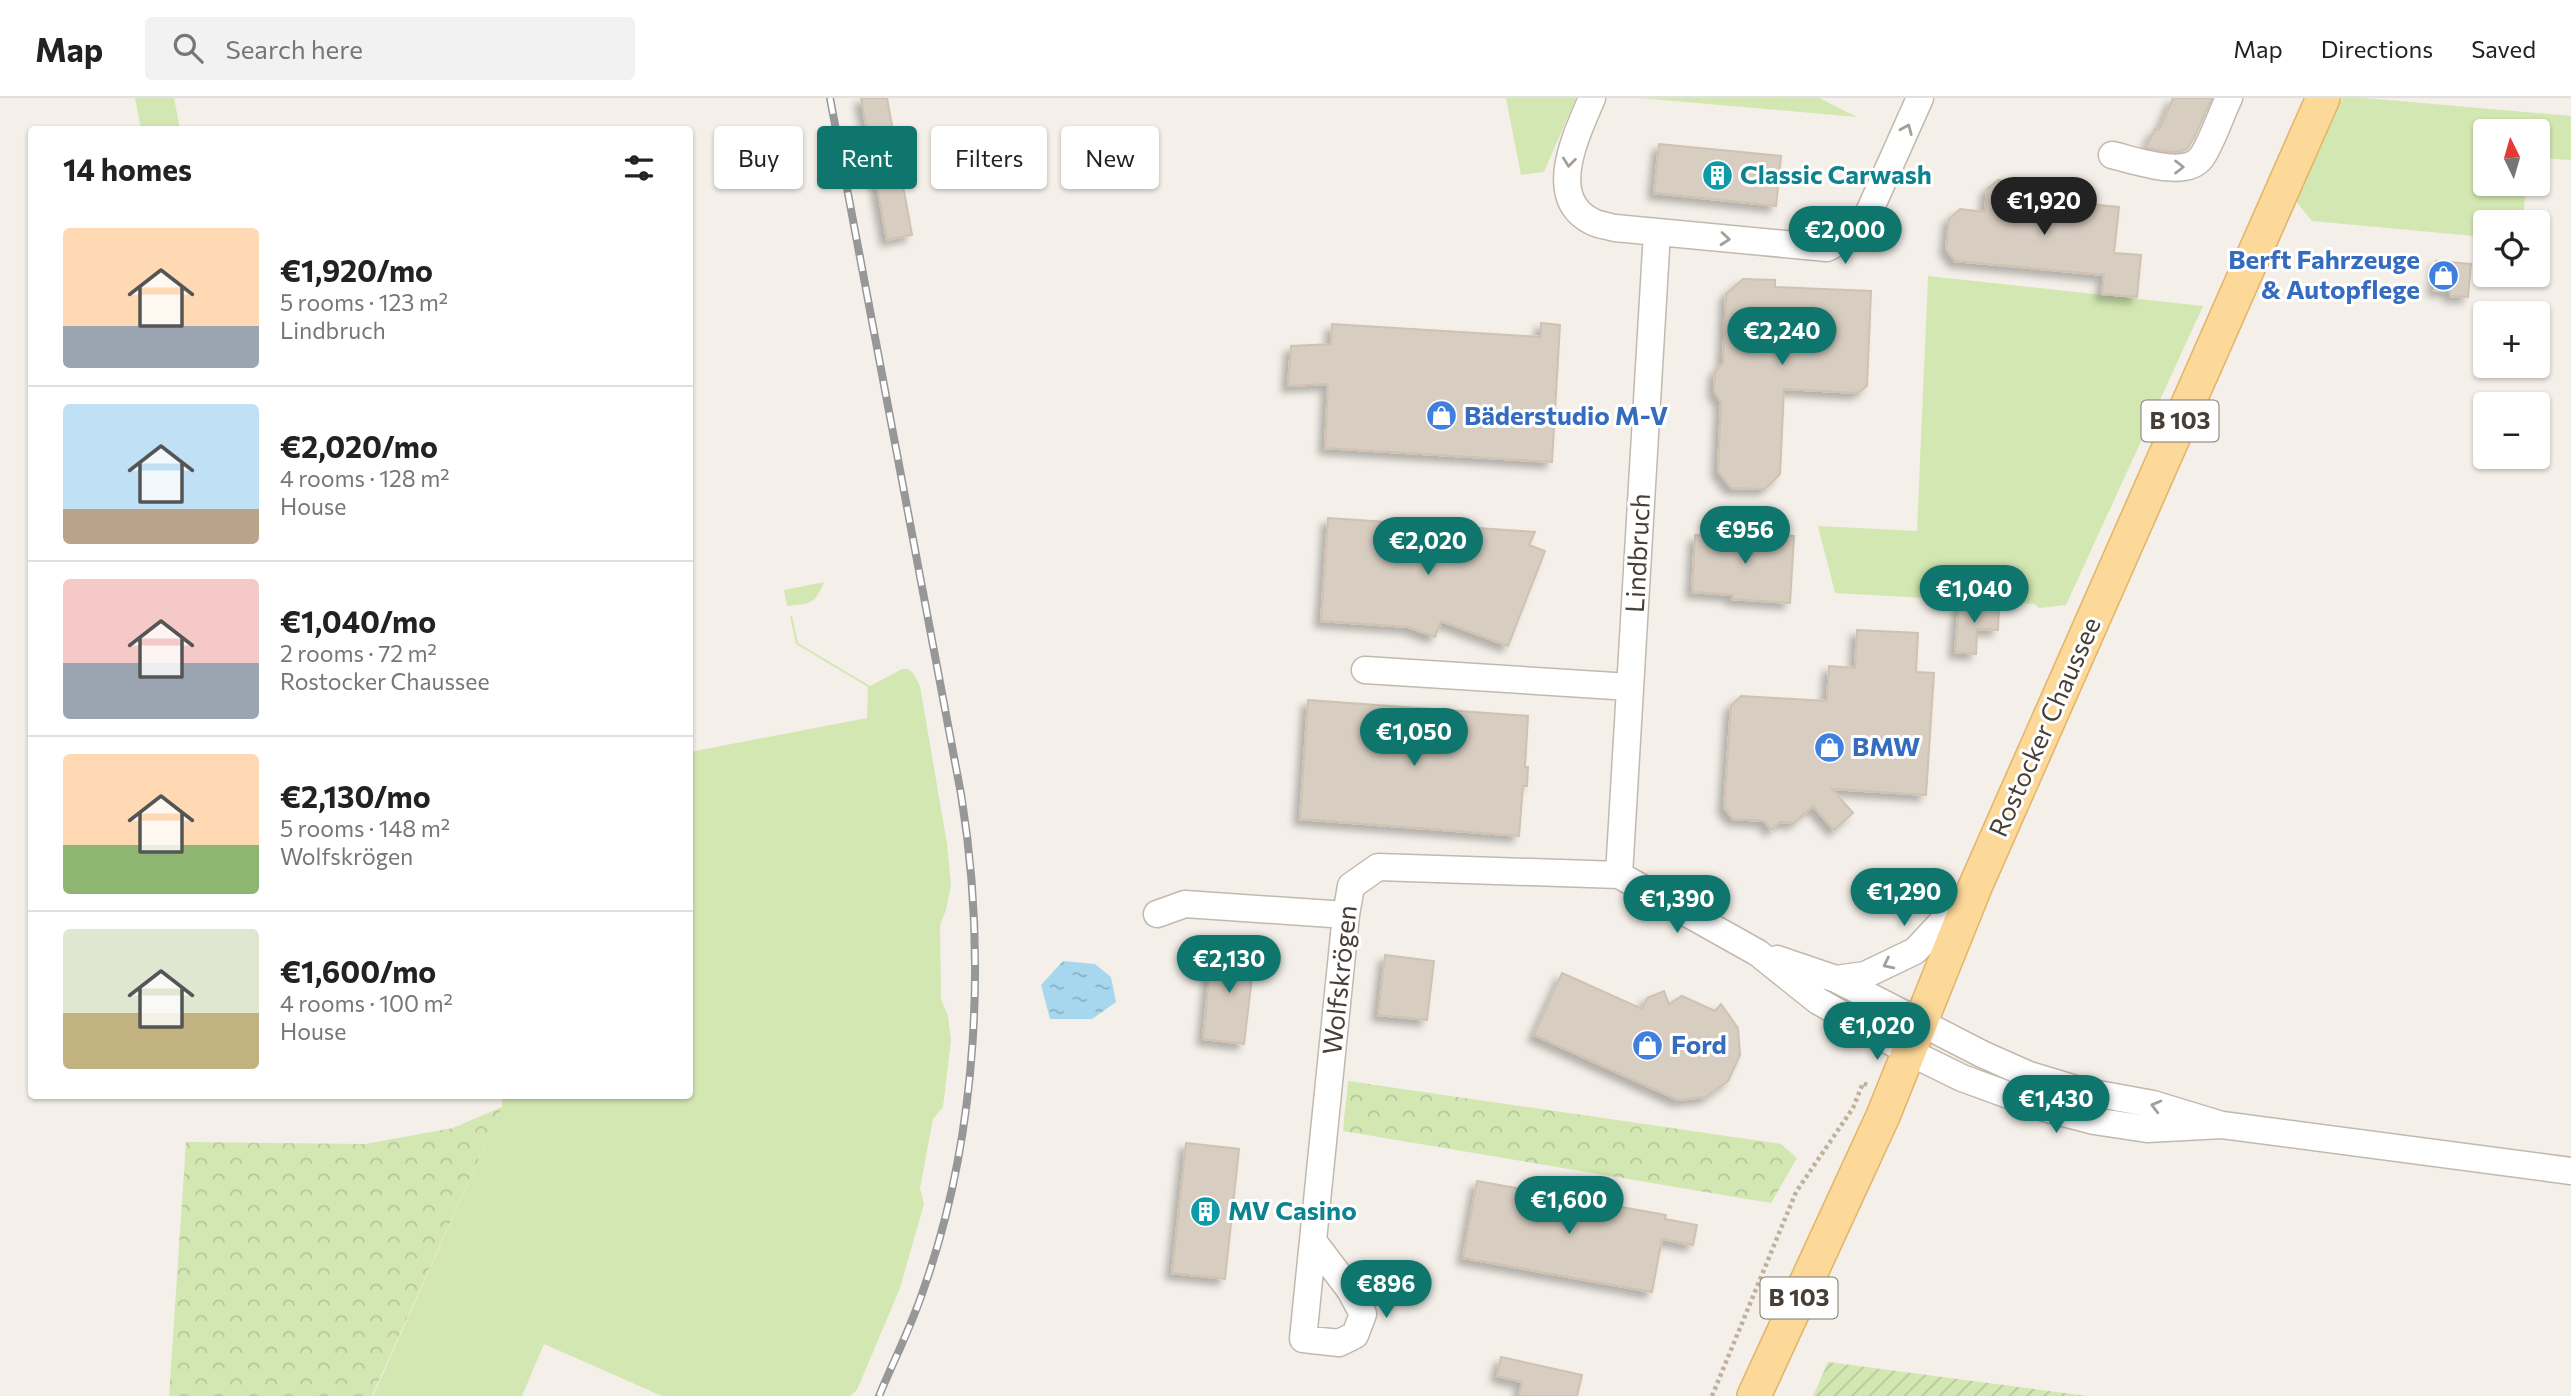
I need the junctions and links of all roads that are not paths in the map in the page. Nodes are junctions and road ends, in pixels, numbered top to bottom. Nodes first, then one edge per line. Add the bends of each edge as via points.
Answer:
1 (1592, 98) edge
2 (1920, 98) edge
3 (2229, 98) edge
4 (2323, 98) edge
5 (2112, 155) dead end
6 (1657, 232) junction
7 (1365, 670) dead end
8 (1630, 688) junction
9 (1619, 875) junction
10 (1975, 887) junction
11 (1157, 914) dead end
12 (1346, 915) junction
13 (1758, 953) junction
14 (1836, 979) junction
15 (1921, 1021) junction
16 (1909, 1052) junction
17 (2222, 1125) junction
18 (2571, 1171) edge
19 (1313, 1241) junction
20 (1754, 1396) edge

1 -> 6 street via 1569,154 1567,188 1574,208 1593,222
6 -> 2 street via 1827,248 1861,230
5 -> 3 street via 2189,168 2201,158
4 - 10 main road, Rostocker Chaussee / B 103
6 - 8 street, Lindbruch
7 - 8 street
8 - 9 street, Lindbruch
9 - 12 street, Wolfskrögen via 1378,867 1351,886
9 - 13 street, Wolfskrögen
10 -> 14 street, Wolfskrögen via 1915,951 1865,975
10 - 15 main road, Rostocker Chaussee / B 103
11 - 12 street via 1185,904
12 - 19 street, Wolfskrögen
13 - 14 street, Wolfskrögen
13 - 16 street, Wolfskrögen via 1818,1001
14 - 15 street, Wolfskrögen
15 - 16 main road, Rostocker Chaussee / B 103
17 -> 15 street, Wolfskrögen via 2029,1075
16 - 17 street, Wolfskrögen via 1962,1078 2094,1121 2147,1129
16 - 20 main road, Rostocker Chaussee / B 103
17 - 18 street
19 - 19 street, Wolfskrögen via 1303,1339 1339,1343 1355,1335 1363,1314

